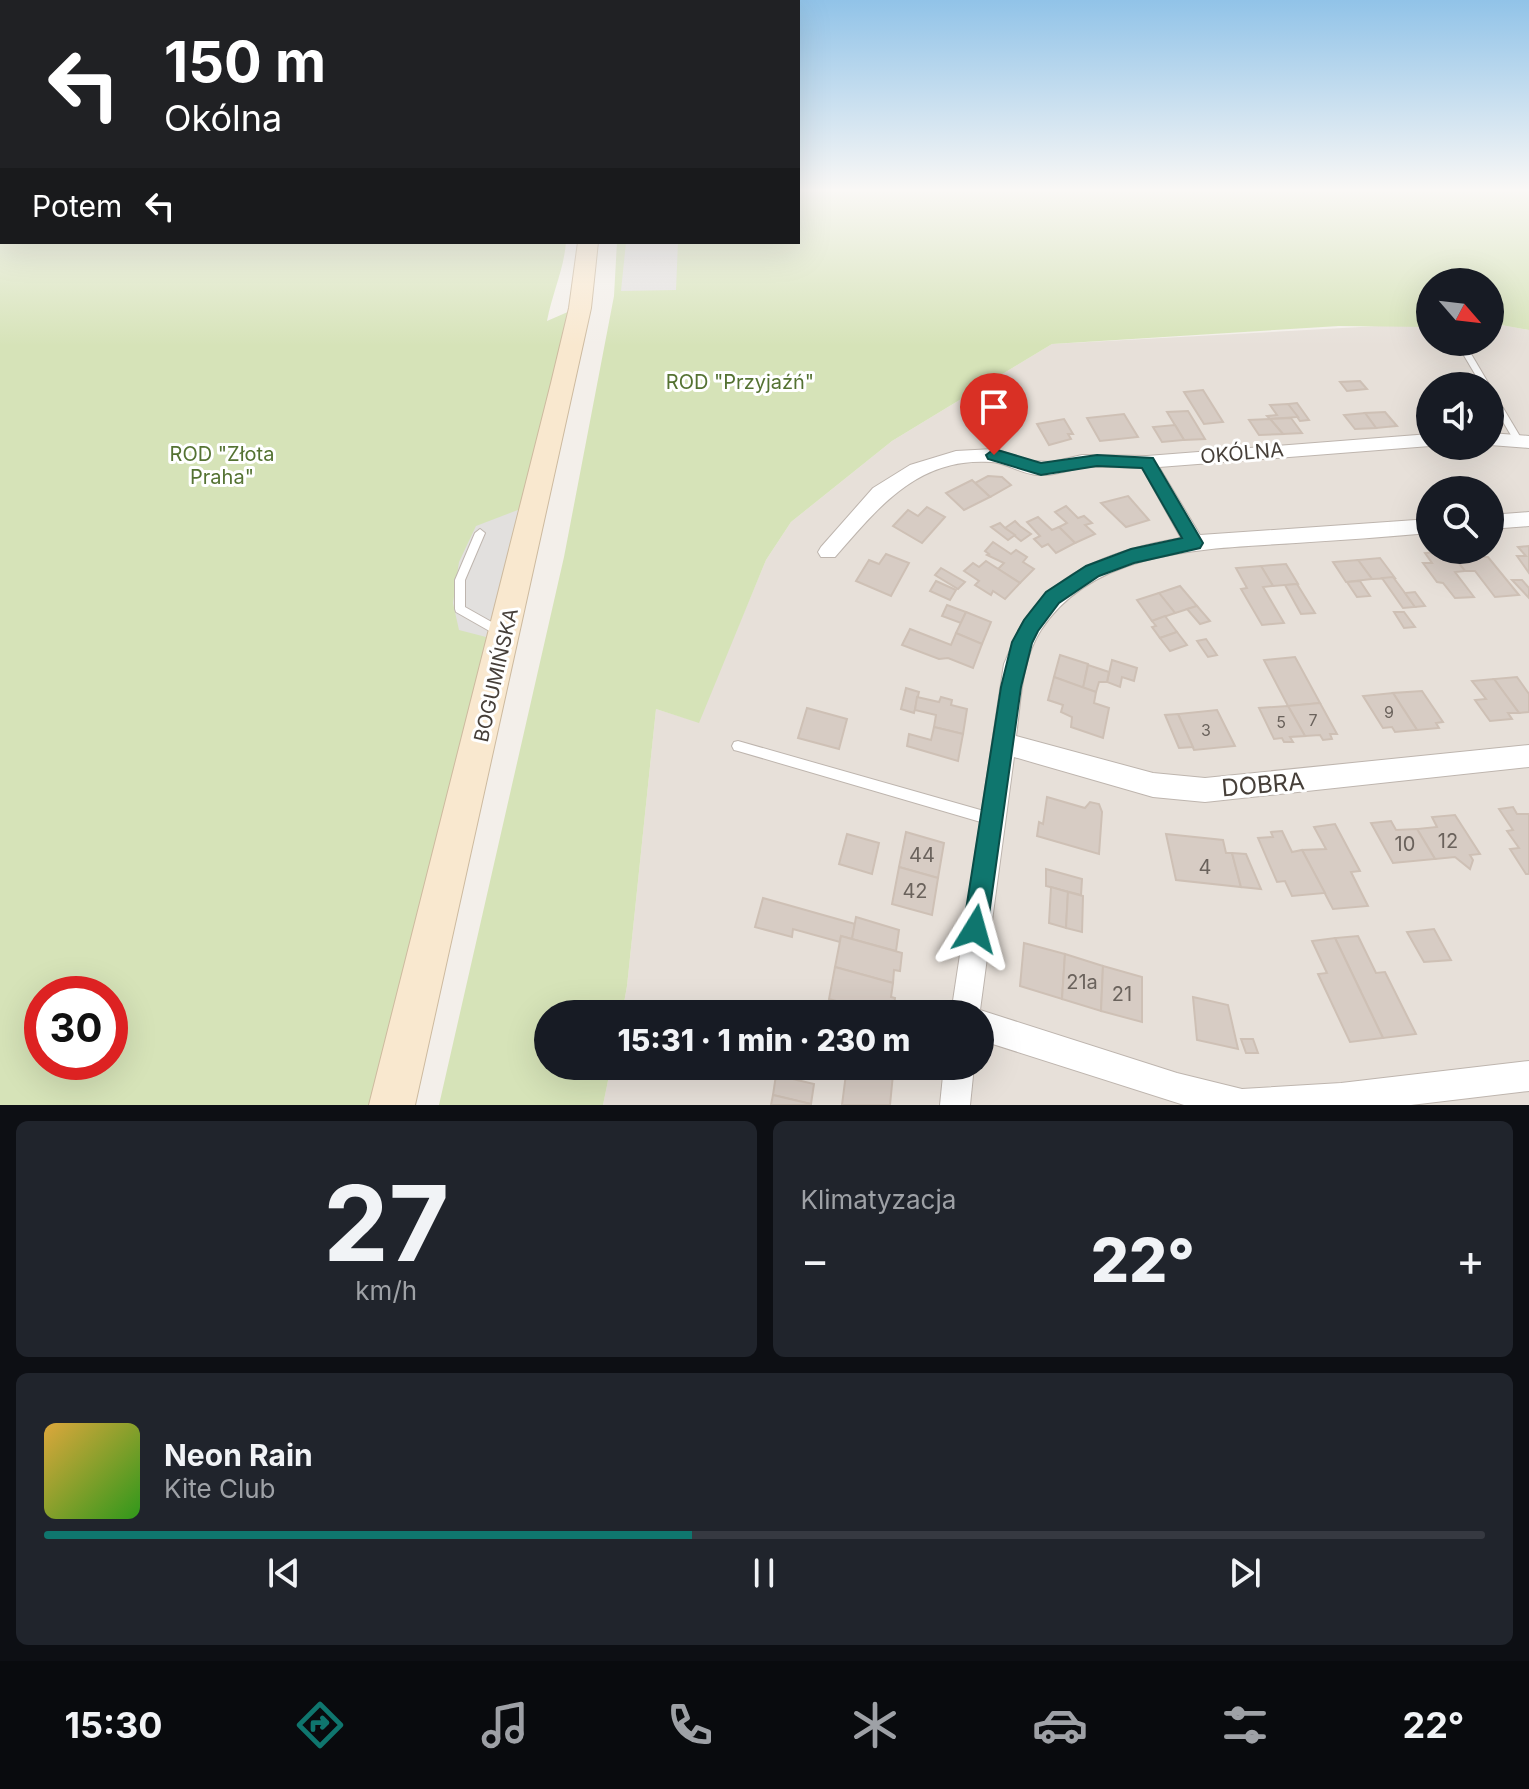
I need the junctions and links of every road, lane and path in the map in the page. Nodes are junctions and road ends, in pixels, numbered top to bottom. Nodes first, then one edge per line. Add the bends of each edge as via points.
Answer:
1 (588, 244) edge
2 (1504, 413) edge
3 (1504, 440) edge
4 (1416, 441) edge
5 (1524, 441) edge
6 (1147, 462) junction
7 (1529, 519) edge
8 (1504, 521) edge
9 (1416, 527) edge
10 (480, 533) dead end
11 (1194, 543) junction
12 (828, 552) dead end
13 (505, 635) junction
14 (1002, 743) junction
15 (738, 746) dead end
16 (1529, 756) edge
17 (991, 819) junction
18 (967, 1000) edge
19 (994, 1029) edge
20 (1529, 1076) edge
21 (958, 1080) edge
22 (1242, 1104) edge
23 (392, 1105) edge
24 (955, 1105) edge

1 - 13 street, BOGUMIŃSKA via 575,334
2 - 5 lane
3 - 5 street
4 - 6 street, OKÓLNA
6 - 11 street
6 - 12 street, OKÓLNA via 1082,461 1052,469 994,455 940,461 880,493
7 - 8 street
9 - 11 street
10 - 13 lane via 460,580 460,609
11 - 14 street via 1106,565 1053,598 1022,642
13 - 23 street, BOGUMIŃSKA
14 - 16 street, DOBRA via 1138,782 1192,790
14 - 17 street
15 - 17 lane
17 - 18 street
19 - 22 street
20 - 22 street
21 - 24 street

